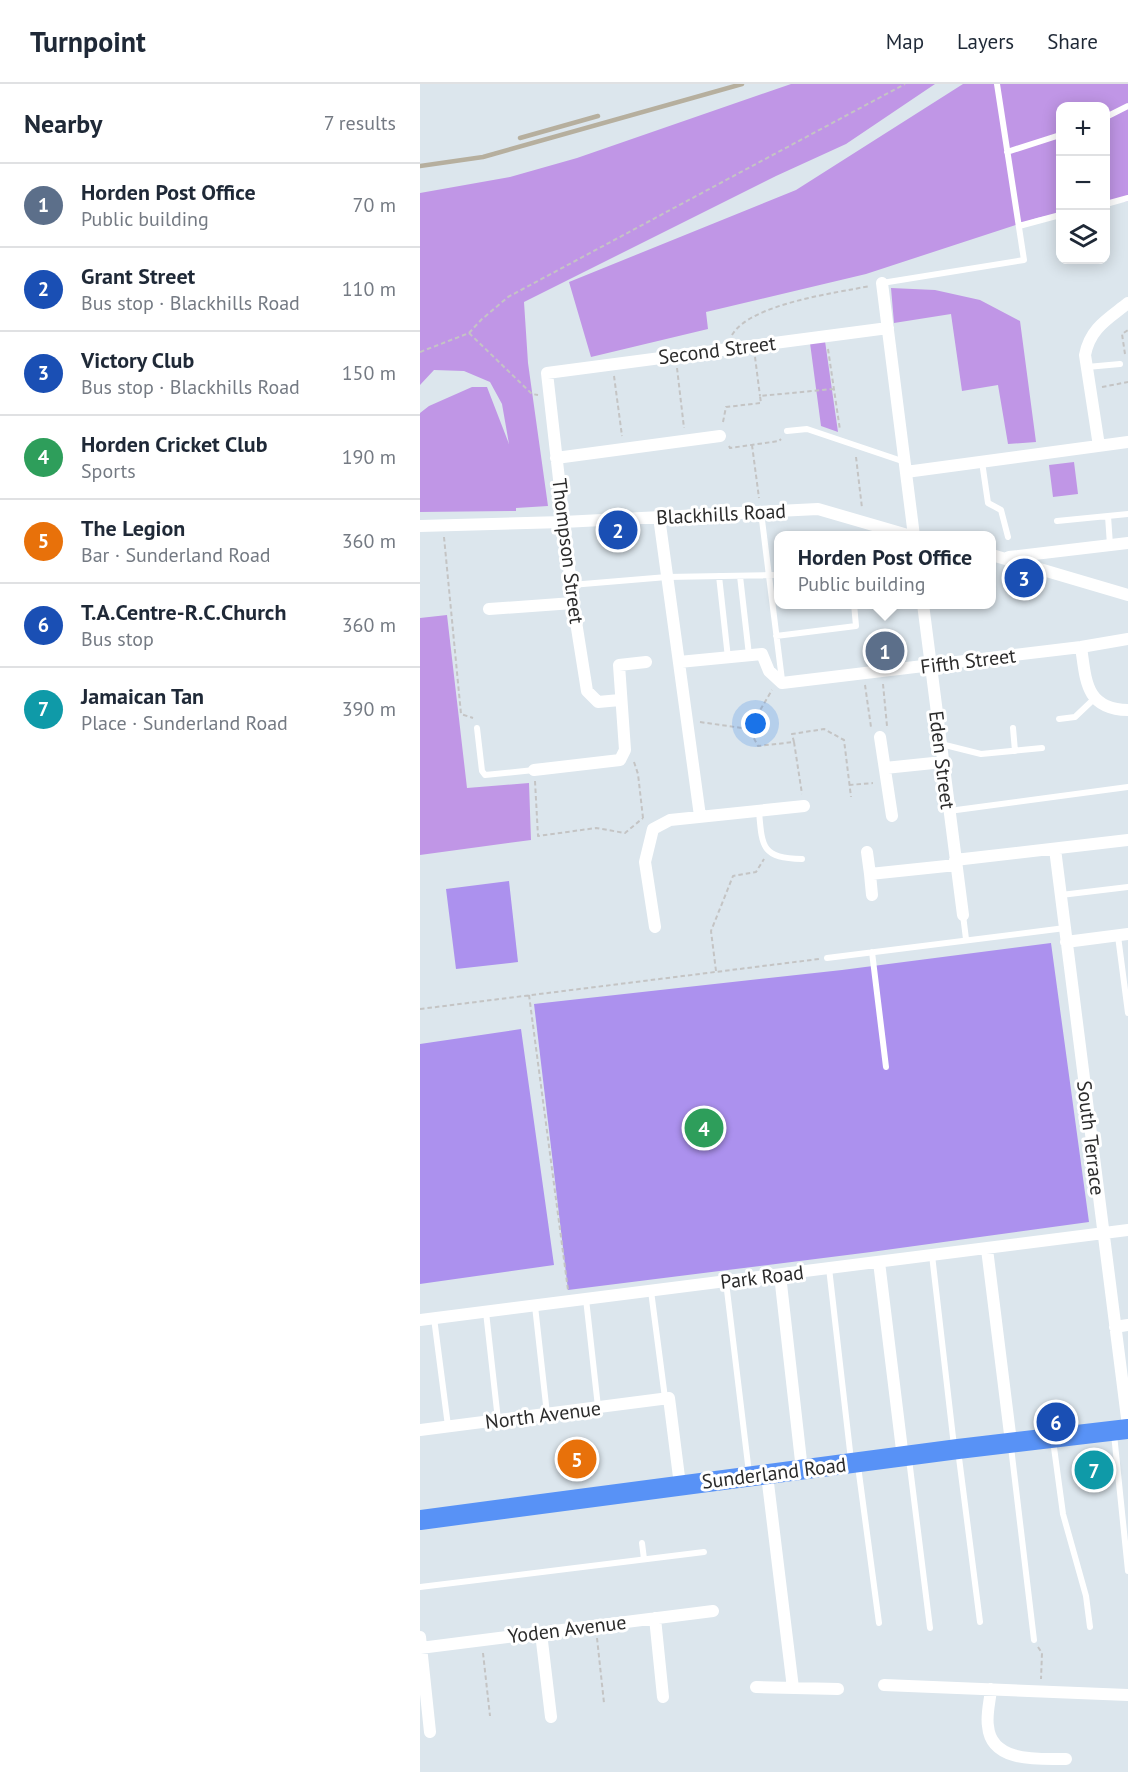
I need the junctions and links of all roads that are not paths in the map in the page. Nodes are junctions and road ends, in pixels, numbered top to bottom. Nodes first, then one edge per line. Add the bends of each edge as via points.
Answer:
1 (997, 84) edge
2 (1128, 106) edge
3 (1110, 115) edge
4 (1056, 136) edge
5 (1007, 152) junction
6 (1128, 198) edge
7 (1110, 203) edge
8 (1056, 216) edge
9 (1019, 226) junction
10 (882, 283) joint
11 (1124, 306) edge
12 (1128, 321) edge
13 (888, 328) junction
14 (1123, 363) road end
15 (1087, 367) junction
16 (547, 373) joint
17 (787, 431) road end
18 (720, 436) road end
19 (1128, 442) edge
20 (1099, 446) junction
21 (556, 458) junction
22 (982, 461) junction
23 (905, 467) junction
24 (761, 512) junction
25 (1128, 514) edge
26 (1108, 516) junction
27 (659, 517) junction
28 (1057, 520) dead end
29 (563, 522) junction
30 (420, 526) edge
31 (896, 531) edge
32 (912, 531) edge
33 (1008, 537) dead end
34 (1128, 543) edge
35 (1110, 545) junction
36 (997, 557) edge
37 (774, 574) edge
38 (769, 575) junction
39 (719, 576) junction
40 (740, 576) junction
41 (667, 577) junction
42 (571, 585) junction
43 (1128, 595) edge
44 (573, 603) junction
45 (489, 609) dead end
46 (854, 609) edge
47 (923, 609) edge
48 (776, 636) junction
49 (1128, 639) edge
50 (1081, 647) junction
51 (750, 656) junction
52 (728, 657) junction
53 (646, 662) dead end
54 (679, 662) junction
55 (930, 665) junction
56 (780, 681) junction
57 (1095, 698) junction
58 (620, 699) junction
59 (1128, 710) edge
60 (1059, 719) dead end
61 (477, 728) road end
62 (1013, 728) dead end
63 (880, 734) road end
64 (940, 744) junction
65 (1042, 748) dead end
66 (1015, 751) junction
67 (943, 762) junction
68 (885, 768) junction
69 (534, 770) joint
70 (1128, 787) edge
71 (804, 806) road end
72 (759, 811) junction
73 (949, 811) junction
74 (700, 816) junction
75 (892, 816) dead end
76 (1128, 840) edge
77 (1055, 849) junction
78 (867, 852) dead end
79 (802, 859) dead end
80 (955, 863) junction
81 (870, 874) junction
82 (1128, 887) edge
83 (872, 895) dead end
84 (1060, 895) junction
85 (963, 915) joint
86 (655, 927) dead end
87 (1065, 928) junction
88 (1123, 935) edge
89 (966, 939) junction
90 (1066, 942) junction
91 (872, 952) junction
92 (827, 958) road end
93 (1128, 1013) edge
94 (886, 1067) dead end
95 (1128, 1230) edge
96 (1104, 1234) junction
97 (987, 1249) junction
98 (932, 1256) junction
99 (879, 1262) junction
100 (829, 1268) junction
101 (780, 1275) junction
102 (726, 1281) junction
103 (651, 1291) junction
104 (586, 1299) junction
105 (535, 1306) junction
106 (486, 1312) junction
107 (434, 1318) junction
108 (420, 1320) edge
109 (1122, 1326) edge
110 (665, 1399) junction
111 (598, 1408) junction
112 (547, 1414) junction
113 (498, 1420) junction
114 (448, 1427) junction
115 (1123, 1429) edge
116 (420, 1431) edge
117 (1053, 1438) junction
118 (1011, 1443) junction
119 (956, 1449) junction
120 (906, 1457) junction
121 (854, 1463) junction
122 (802, 1470) junction
123 (759, 1476) junction
124 (680, 1485) junction
125 (420, 1520) edge
126 (642, 1543) dead end
127 (704, 1552) dead end
128 (645, 1559) junction
129 (1128, 1571) edge
130 (420, 1587) edge
131 (713, 1611) dead end
132 (655, 1618) junction
133 (981, 1622) dead end
134 (879, 1623) dead end
135 (1090, 1627) dead end
136 (930, 1628) dead end
137 (541, 1633) junction
138 (1034, 1640) road end
139 (420, 1644) edge
140 (884, 1685) dead end
141 (756, 1688) dead end
142 (793, 1688) junction
143 (837, 1689) dead end
144 (992, 1689) junction
145 (1128, 1695) edge
146 (663, 1697) dead end
147 (551, 1718) dead end
148 (430, 1732) dead end
149 (1066, 1759) dead end

1 - 5 lane
2 - 3 lane
4 - 5 lane
5 - 9 lane
6 - 7 lane
8 - 9 lane
9 - 10 lane via 1024,260
10 - 13 street
11 - 12 street
11 - 15 street via 1094,330 1086,349
13 - 16 street, Second Street
13 - 23 street
14 - 15 lane
15 - 20 street
16 - 21 street, Thompson Street
17 - 23 lane via 807,429
18 - 21 street
19 - 20 street
20 - 22 street
21 - 29 street, Thompson Street
22 - 23 street
22 - 33 lane via 988,503 1001,510
23 - 32 street
24 - 27 street, Blackhills Road
24 - 31 street, Blackhills Road via 818,509
24 - 38 lane
25 - 26 lane
26 - 28 lane
26 - 35 lane
27 - 29 street, Blackhills Road
27 - 41 street
29 - 30 street, Blackhills Road
29 - 42 street, Thompson Street
34 - 35 street
35 - 36 street
36 - 43 street
37 - 38 lane
38 - 40 lane
38 - 48 lane
39 - 40 lane
39 - 41 lane
39 - 52 lane
40 - 51 lane
41 - 42 lane
41 - 54 street
42 - 44 street, Thompson Street
44 - 45 street
44 - 58 street, Thompson Street via 587,691 598,702
46 - 48 lane via 856,626
47 - 55 street, Eden Street
48 - 56 lane
49 - 50 street, Fifth Street
50 - 55 street, Fifth Street
50 - 57 street via 1086,686
51 - 52 street
51 - 56 street via 762,654 769,671
52 - 54 street
53 - 58 street via 619,665
54 - 74 street
55 - 56 street, Fifth Street
55 - 64 street, Eden Street
57 - 59 street via 1108,706
57 - 60 lane via 1075,717
58 - 69 street via 625,750 620,760
61 - 69 lane via 485,775
62 - 66 lane
63 - 68 street
64 - 66 lane via 981,754
64 - 67 street, Eden Street
65 - 66 lane
67 - 68 street
67 - 73 street, Eden Street
68 - 75 street
70 - 73 lane
71 - 72 street
72 - 74 street
72 - 79 lane via 761,835 769,852
73 - 80 street, Eden Street
74 - 86 street via 670,820 653,829 645,862
76 - 77 street
77 - 80 street
77 - 84 street, South Terrace
78 - 81 street
80 - 81 street
80 - 85 street, Eden Street
81 - 83 street
82 - 84 lane
84 - 87 street, South Terrace
85 - 89 lane
87 - 89 lane
87 - 90 street, South Terrace
88 - 90 street
88 - 93 lane
89 - 91 lane
90 - 96 street, South Terrace
91 - 92 lane
91 - 94 lane
95 - 96 street, Park Road
96 - 97 street, Park Road
96 - 109 street, South Terrace
97 - 98 street, Park Road
97 - 118 street
98 - 99 street, Park Road
98 - 119 lane
99 - 100 street, Park Road
99 - 120 street
100 - 101 street, Park Road
100 - 121 lane
101 - 102 street, Park Road
101 - 122 street
102 - 103 street, Park Road
102 - 123 lane
103 - 104 street, Park Road
103 - 110 lane
104 - 105 street, Park Road
104 - 111 lane
105 - 106 street, Park Road
105 - 112 lane
106 - 107 street, Park Road
106 - 113 lane
107 - 108 street, Park Road
107 - 114 lane
109 - 115 street, South Terrace
110 - 111 street, North Avenue
110 - 124 street via 669,1398
111 - 112 street, North Avenue
112 - 113 street, North Avenue
113 - 114 street, North Avenue
114 - 116 street, North Avenue
115 - 117 main road, Sunderland Road
115 - 129 lane
117 - 118 main road, Sunderland Road
117 - 135 lane via 1063,1514 1086,1596
118 - 119 main road, Sunderland Road
118 - 138 lane
119 - 120 main road, Sunderland Road
119 - 133 lane
120 - 121 main road, Sunderland Road
120 - 136 lane
121 - 122 main road, Sunderland Road
121 - 134 lane
122 - 123 main road, Sunderland Road
123 - 124 main road, Sunderland Road
123 - 142 street
124 - 125 main road, Sunderland Road
126 - 128 lane
127 - 128 lane
128 - 130 lane
131 - 132 street, Yoden Avenue
132 - 137 street, Yoden Avenue
132 - 146 street
137 - 139 street, Yoden Avenue
137 - 147 street
139 - 148 street
140 - 144 street
141 - 142 street
142 - 143 street
144 - 145 street
144 - 149 street via 987,1727 995,1746 1011,1755

